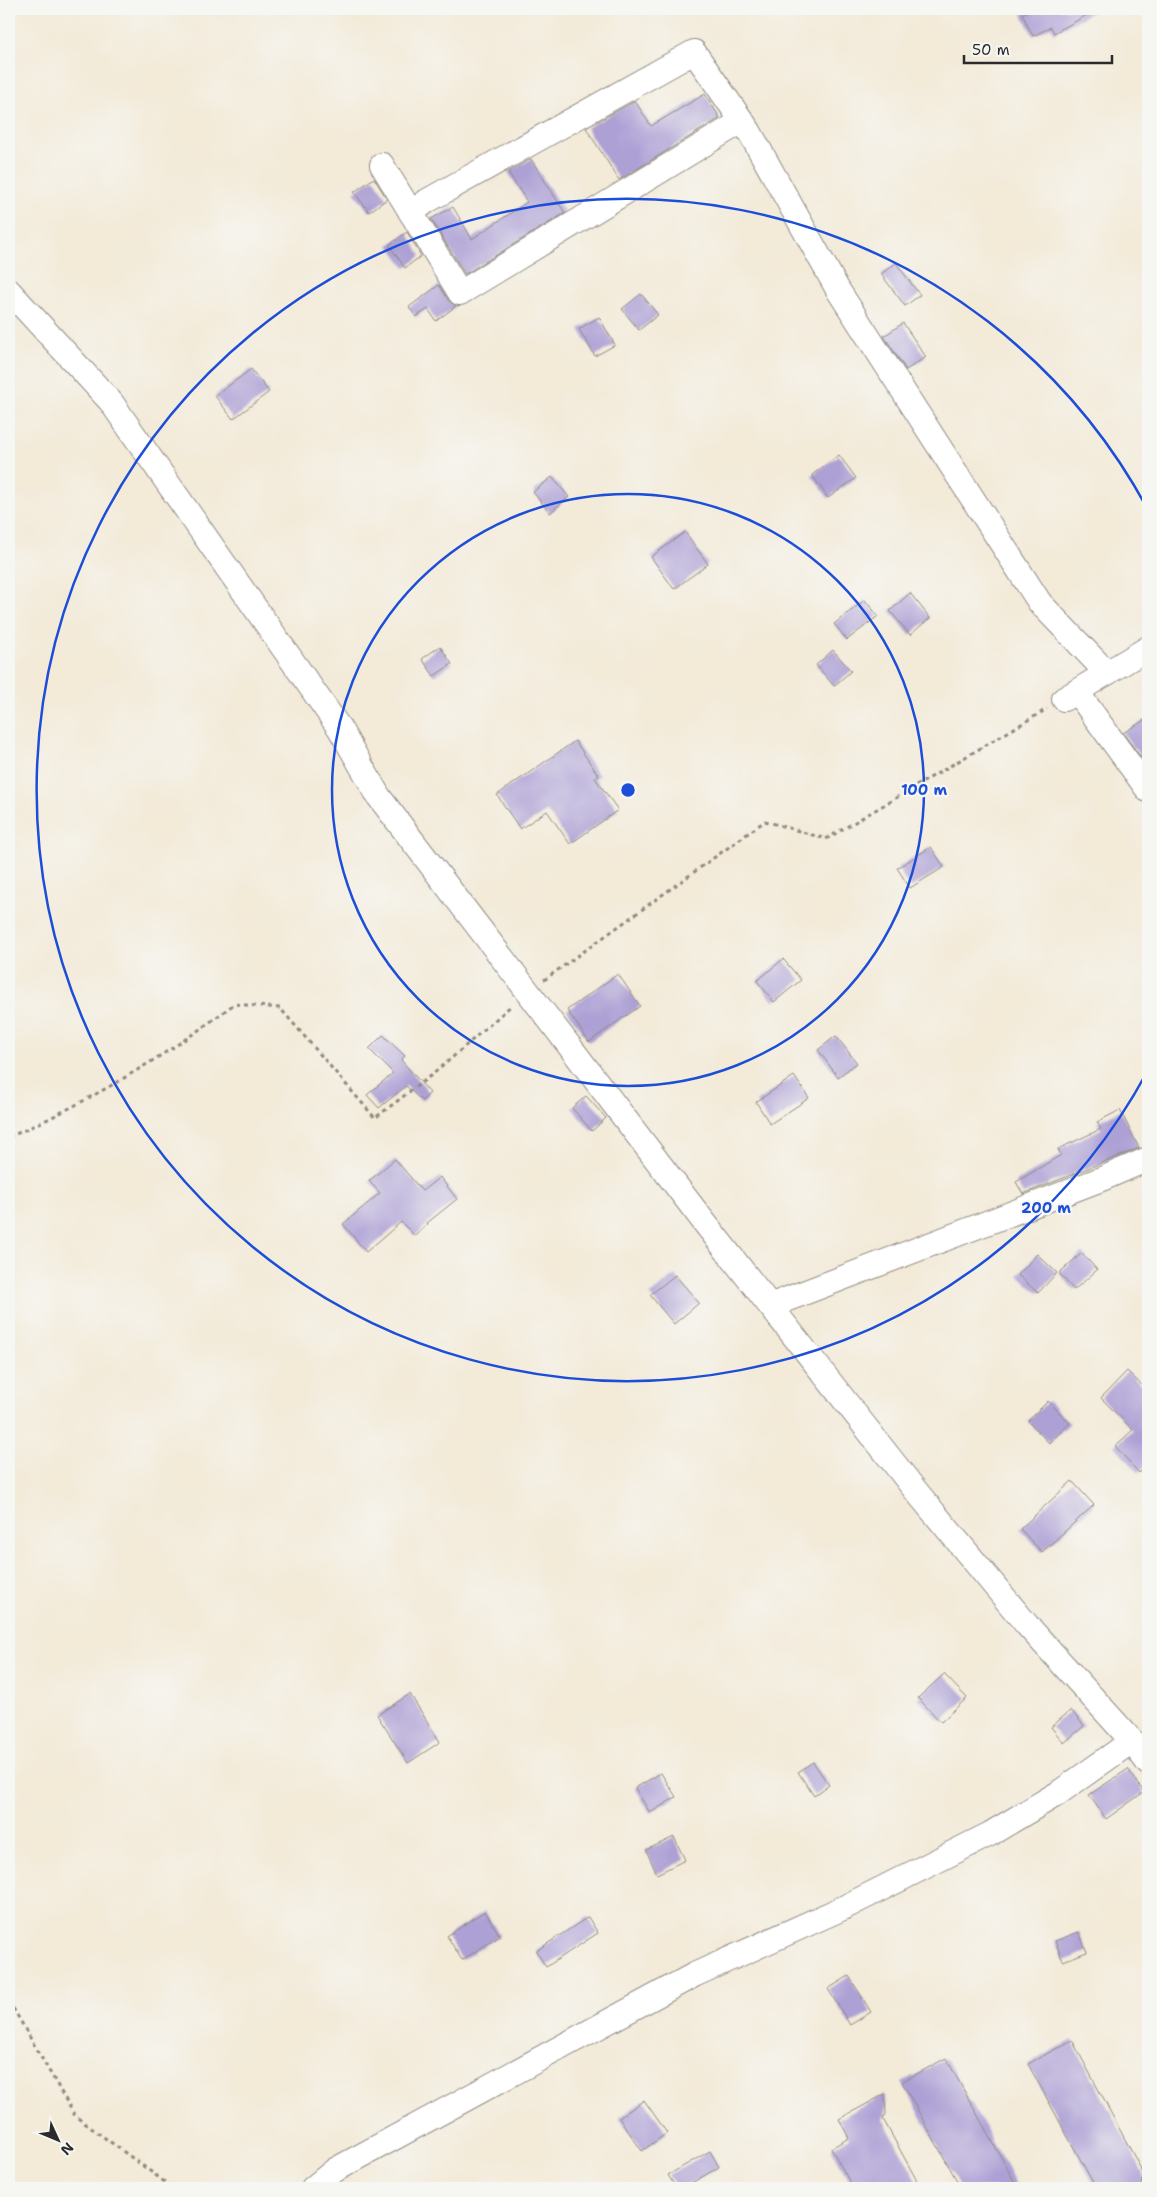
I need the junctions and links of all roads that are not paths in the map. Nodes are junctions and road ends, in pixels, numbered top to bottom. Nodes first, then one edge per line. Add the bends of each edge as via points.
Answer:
1 (742, 121) junction
2 (382, 165) dead end
3 (411, 213) junction
4 (9, 291) edge
5 (1148, 648) edge
6 (1107, 673) junction
7 (1148, 790) edge
8 (1148, 1158) edge
9 (772, 1305) junction
10 (1132, 1741) junction
11 (1148, 1763) edge
12 (313, 2188) edge

1 - 3 street via 694,52 435,196
1 - 3 street via 460,293
1 - 6 street via 838,290 1040,603
2 - 3 street
4 - 9 street via 111,402 340,729 379,797 698,1214
5 - 6 street
6 - 7 street via 1070,696
8 - 9 street via 1104,1178
9 - 10 street via 916,1491 1027,1625
10 - 11 street
10 - 12 street via 1057,1794 990,1834 843,1908 694,1975 335,2170

